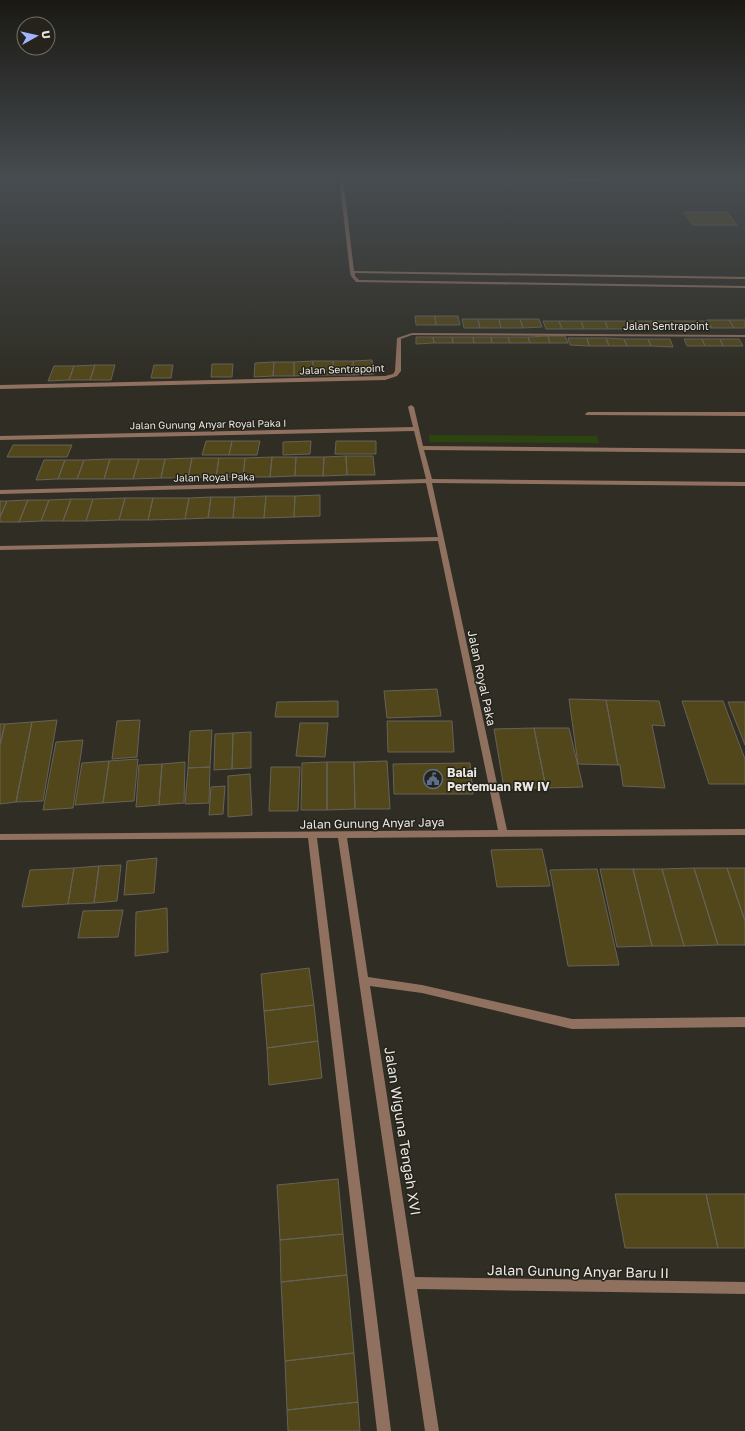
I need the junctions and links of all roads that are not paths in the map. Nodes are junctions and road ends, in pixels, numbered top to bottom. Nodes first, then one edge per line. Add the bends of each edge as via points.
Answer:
1 (349, 244) edge
2 (352, 272) junction
3 (745, 278) edge
4 (745, 287) edge
5 (745, 336) edge
6 (0, 387) edge
7 (411, 408) dead end
8 (588, 414) dead end
9 (745, 414) edge
10 (416, 429) junction
11 (0, 438) edge
12 (420, 448) junction
13 (745, 450) edge
14 (430, 481) junction
15 (745, 484) edge
16 (0, 492) edge
17 (441, 539) junction
18 (0, 548) edge
19 (503, 832) junction
20 (745, 832) edge
21 (312, 836) junction
22 (342, 836) junction
23 (0, 837) edge
24 (365, 981) junction
25 (745, 1022) edge
26 (410, 1283) junction
27 (745, 1288) edge
28 (384, 1431) edge
29 (432, 1431) edge

1 - 2 street
2 - 3 street
2 - 4 street via 358,281 373,282
5 - 6 street, Jalan Sentrapoint via 412,334 398,338 398,371 395,375 385,378
7 - 10 street, Jalan Royal Paka
8 - 9 street
10 - 11 street, Jalan Gunung Anyar Royal Paka I
10 - 12 street, Jalan Royal Paka
12 - 13 street
12 - 14 street, Jalan Royal Paka
14 - 15 street, Jalan Royal Paka
14 - 16 street, Jalan Royal Paka
14 - 17 street, Jalan Royal Paka
17 - 18 street
17 - 19 street, Jalan Royal Paka
19 - 20 street, Jalan Gunung Anyar Jaya
19 - 22 street, Jalan Gunung Anyar Jaya
21 - 22 street, Jalan Gunung Anyar Jaya
21 - 23 street, Jalan Gunung Anyar Jaya
21 - 28 street
22 - 24 street, Jalan Wiguna Tengah XVI
24 - 25 street via 422,989 572,1024
24 - 26 street, Jalan Wiguna Tengah XVI
26 - 27 street, Jalan Gunung Anyar Baru II
26 - 29 street, Jalan Wiguna Tengah XVI

